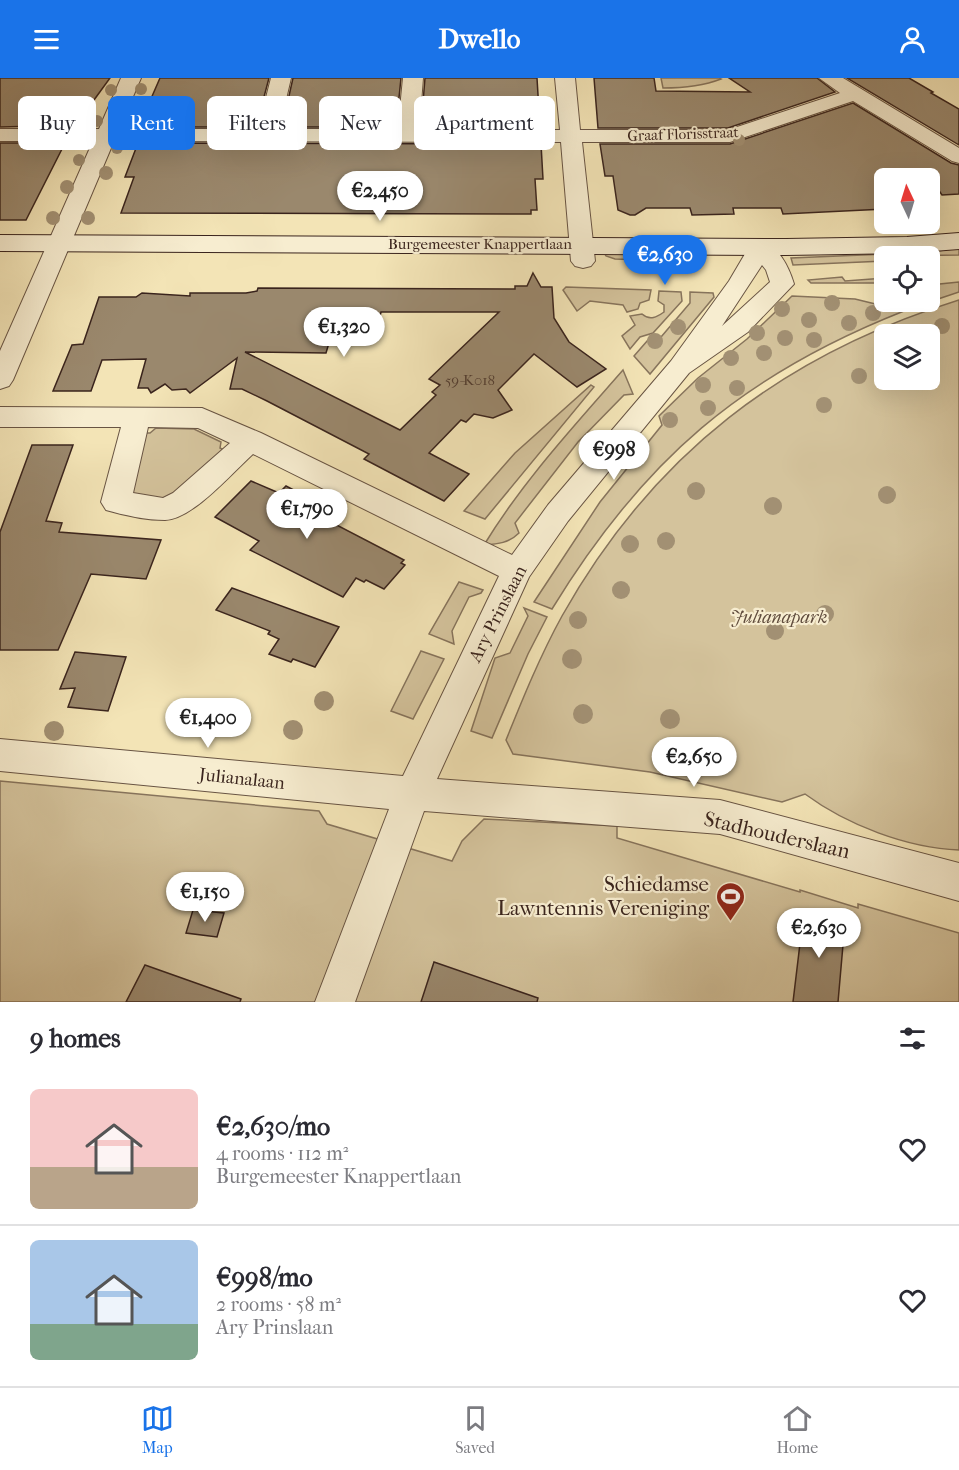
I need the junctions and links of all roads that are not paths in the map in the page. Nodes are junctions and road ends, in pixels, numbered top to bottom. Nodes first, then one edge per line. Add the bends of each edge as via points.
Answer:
1 (131, 78) edge
2 (281, 78) edge
3 (413, 78) edge
4 (565, 78) edge
5 (829, 78) edge
6 (855, 93) junction
7 (277, 96) edge
8 (0, 135) edge
9 (106, 135) junction
10 (207, 135) edge
11 (307, 135) edge
12 (408, 135) junction
13 (571, 135) junction
14 (959, 157) edge
15 (959, 241) edge
16 (0, 243) edge
17 (57, 250) junction
18 (582, 253) junction
19 (754, 257) junction
20 (0, 258) edge
21 (959, 259) edge
22 (940, 260) edge
23 (874, 265) edge
24 (778, 269) junction
25 (680, 367) junction
26 (0, 380) edge
27 (0, 417) edge
28 (137, 418) junction
29 (251, 440) junction
30 (517, 571) junction
31 (0, 755) edge
32 (412, 795) junction
33 (959, 882) edge
34 (335, 1002) edge

1 - 9 street
2 - 7 street
3 - 12 street
4 - 13 street
5 - 6 street
6 - 13 street, Graaf Florisstraat via 730,136
6 - 14 street
8 - 9 street, Graaf Florisstraat
9 - 10 street, Graaf Florisstraat
9 - 17 street
11 - 12 street, Graaf Florisstraat
12 - 13 street, Graaf Florisstraat
13 - 18 street
15 - 19 main road, Burgemeester Knappertlaan
16 - 17 main road, Burgemeester Knappertlaan
17 - 18 main road, Burgemeester Knappertlaan
17 - 20 main road, Burgemeester Knappertlaan
17 - 26 street
18 - 19 main road, Burgemeester Knappertlaan
19 - 24 main road, Burgemeester Knappertlaan
19 - 25 street, Ary Prinslaan
21 - 22 main road
23 - 24 main road, Burgemeester Knappertlaan
24 - 25 street, Ary Prinslaan via 782,284 739,326
25 - 30 street, Ary Prinslaan via 558,513
27 - 28 street
28 - 29 street via 202,418
28 - 29 street via 116,502 166,509 183,501
29 - 30 street
30 - 32 street, Ary Prinslaan
31 - 32 street, Julianalaan
32 - 33 street, Stadhouderslaan via 720,817
32 - 34 street, Ary Prinslaan

